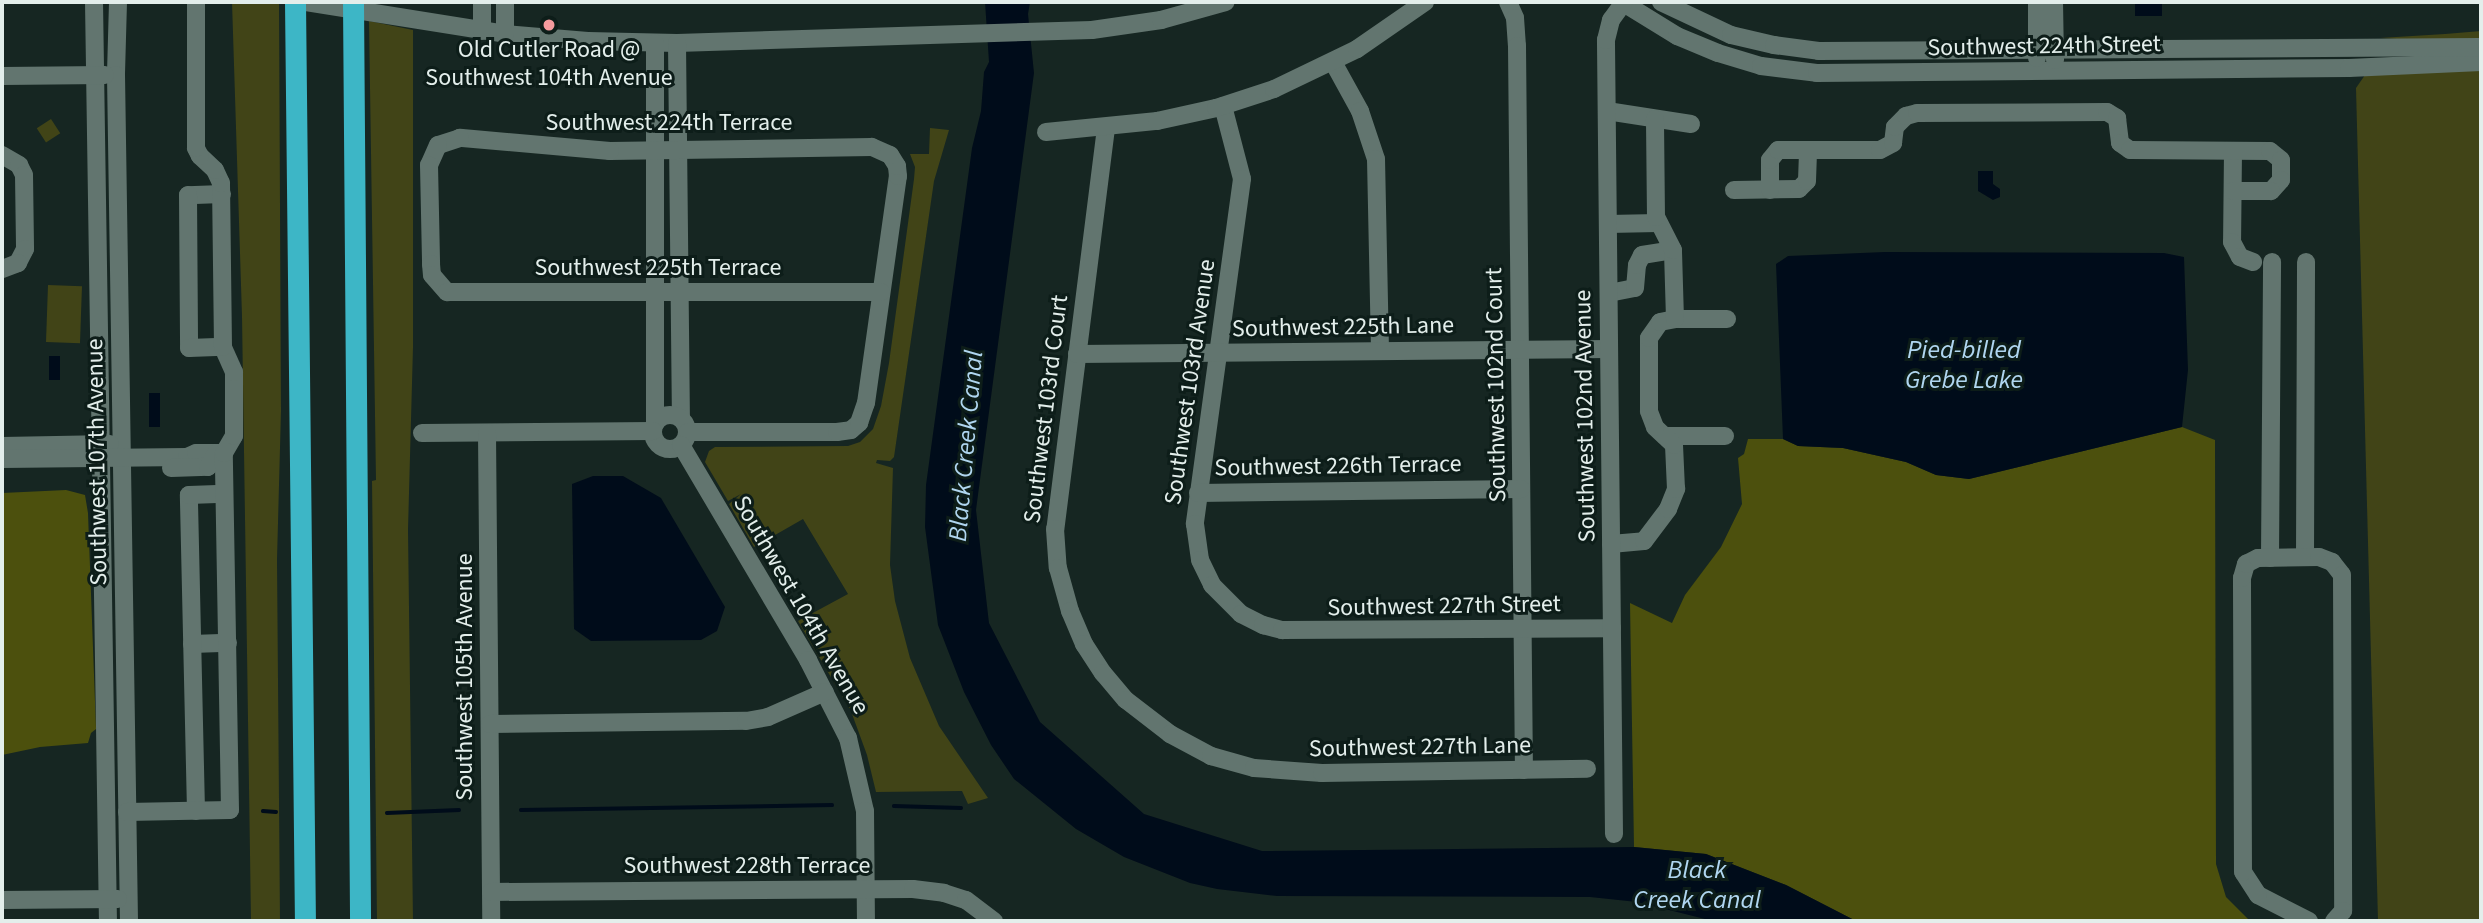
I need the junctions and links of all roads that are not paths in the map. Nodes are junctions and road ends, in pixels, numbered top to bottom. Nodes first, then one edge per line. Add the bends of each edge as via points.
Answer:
1 (94, 2) edge
2 (118, 2) edge
3 (196, 2) edge
4 (295, 2) edge
5 (306, 2) edge
6 (353, 2) edge
7 (482, 2) edge
8 (505, 2) edge
9 (1226, 2) edge
10 (1425, 2) edge
11 (1508, 2) edge
12 (1623, 2) edge
13 (1661, 2) edge
14 (2037, 2) edge
15 (2054, 2) edge
16 (482, 31) junction
17 (505, 34) junction
18 (655, 43) junction
19 (677, 43) junction
20 (2481, 47) edge
21 (2046, 49) junction
22 (1333, 62) junction
23 (2481, 62) edge
24 (2037, 71) junction
25 (2056, 71) junction
26 (95, 75) junction
27 (116, 75) junction
28 (2, 76) edge
29 (1223, 106) junction
30 (1607, 111) junction
31 (1655, 119) junction
32 (1691, 124) dead end
33 (1106, 128) junction
34 (1046, 132) dead end
35 (1808, 150) junction
36 (2233, 150) junction
37 (656, 151) junction
38 (679, 151) junction
39 (2, 155) edge
40 (1734, 190) dead end
41 (1770, 190) junction
42 (2233, 191) junction
43 (222, 194) junction
44 (1650, 223) junction
45 (1608, 224) junction
46 (1673, 250) junction
47 (1649, 252) junction
48 (2252, 262) dead end
49 (2272, 262) dead end
50 (2306, 262) dead end
51 (10, 266) edge
52 (438, 285) joint
53 (656, 292) junction
54 (681, 292) junction
55 (881, 292) junction
56 (1609, 293) junction
57 (1675, 319) junction
58 (1727, 320) dead end
59 (223, 347) junction
60 (1520, 349) junction
61 (1609, 349) junction
62 (1380, 351) junction
63 (1218, 352) junction
64 (1077, 354) junction
65 (654, 427) junction
66 (683, 432) junction
67 (422, 433) dead end
68 (487, 433) junction
69 (1665, 436) junction
70 (1725, 436) dead end
71 (5, 448) edge
72 (111, 450) junction
73 (196, 453) junction
74 (220, 453) junction
75 (144, 458) junction
76 (1521, 489) junction
77 (1198, 492) junction
78 (224, 494) junction
79 (1611, 544) junction
80 (2305, 557) junction
81 (2270, 558) junction
82 (1612, 628) junction
83 (1276, 629) joint
84 (1522, 630) junction
85 (228, 643) junction
86 (192, 644) junction
87 (825, 692) junction
88 (490, 724) junction
89 (1254, 768) joint
90 (1587, 769) dead end
91 (1524, 770) junction
92 (196, 811) junction
93 (127, 812) junction
94 (1614, 834) dead end
95 (866, 889) junction
96 (491, 892) junction
97 (128, 898) junction
98 (107, 899) junction
99 (2, 900) edge
100 (108, 921) edge
101 (129, 921) edge
102 (305, 921) edge
103 (360, 921) edge
104 (491, 921) edge
105 (866, 921) edge
106 (994, 921) edge
107 (2309, 921) edge
108 (2334, 921) edge

1 - 26 street, Southwest 107th Avenue
2 - 27 street, Southwest 107th Avenue
3 - 43 street via 196,148 219,176
4 - 102 highway
5 - 16 street
6 - 103 highway
7 - 16 street
8 - 17 street
9 - 19 street via 1145,24 1043,33
10 - 22 street via 1387,31
11 - 60 street, Southwest 102nd Court via 1517,32
12 - 24 street, Southwest 224th Street via 1696,45 1783,69 1828,73
12 - 30 street, Southwest 102nd Avenue via 1608,29
13 - 21 street, Southwest 224th Street via 1731,35 1797,49
14 - 21 street
15 - 21 street
16 - 17 street
17 - 18 street
18 - 19 street
18 - 37 street
19 - 38 street
20 - 21 street, Southwest 224th Street
21 - 24 street
21 - 25 street
22 - 29 street
22 - 62 street via 1360,111 1376,159
23 - 25 street, Southwest 224th Street
24 - 25 street, Southwest 224th Street
26 - 27 street
26 - 28 street
26 - 72 street, Southwest 107th Avenue
27 - 72 street, Southwest 107th Avenue
29 - 33 street
29 - 63 street, Southwest 103rd Avenue via 1242,179
30 - 31 street
30 - 45 street, Southwest 102nd Avenue
31 - 32 street
31 - 44 street
33 - 34 street
33 - 64 street, Southwest 103rd Court
35 - 36 street via 1880,150 1893,143 1895,127 1917,113 2107,112 2117,118 2120,143 2130,150
35 - 41 street via 1807,181 1798,190
35 - 41 street via 1778,150 1770,160
36 - 42 street
36 - 42 street via 2270,150 2281,160 2281,180 2271,191
37 - 38 street, Southwest 224th Terrace
37 - 52 street, Southwest 224th Terrace via 547,148 460,138 443,142 434,149 429,165 431,264
37 - 53 street
38 - 54 street
38 - 55 street, Southwest 224th Terrace via 884,150 893,158 898,176
39 - 51 street via 19,165 24,175 25,249
40 - 41 street
42 - 48 street via 2232,243 2240,257
43 - 59 street
43 - 59 street via 188,195 189,348
44 - 45 street
44 - 46 street
44 - 47 street
45 - 56 street, Southwest 102nd Avenue
46 - 47 street
46 - 57 street
47 - 56 street via 1638,261 1636,288
49 - 81 street
50 - 80 street
52 - 53 street, Southwest 225th Terrace via 447,292 466,294
53 - 54 street, Southwest 225th Terrace
53 - 65 street
54 - 55 street, Southwest 225th Terrace
54 - 66 street
55 - 66 street via 866,403 859,423 851,429
56 - 61 street, Southwest 102nd Avenue
57 - 58 street
57 - 69 street via 1655,326 1648,344 1649,416
59 - 74 street via 234,372 234,436
60 - 61 street, Southwest 225th Lane
60 - 62 street, Southwest 225th Lane
60 - 76 street, Southwest 102nd Court
61 - 79 street, Southwest 102nd Avenue
62 - 63 street, Southwest 225th Lane
63 - 64 street, Southwest 225th Lane
63 - 77 street, Southwest 103rd Avenue
64 - 89 street, Southwest 103rd Court via 1055,529 1060,578 1078,632 1103,673 1145,717 1198,750
65 - 66 street via 667,415
65 - 66 street via 662,447 674,449
65 - 68 street
66 - 87 street, Southwest 104th Avenue
67 - 68 street
68 - 88 street, Southwest 105th Avenue
69 - 70 street
69 - 79 street via 1675,450 1676,494 1647,537 1636,544
71 - 72 street
72 - 73 street via 188,448
72 - 75 street
72 - 93 street, Southwest 107th Avenue
72 - 98 street, Southwest 107th Avenue
73 - 74 street
73 - 75 street
74 - 75 street via 208,467 152,468
74 - 78 street
76 - 77 street, Southwest 226th Terrace
76 - 84 street, Southwest 102nd Court
77 - 83 street, Southwest 103rd Avenue via 1196,538 1207,576 1233,608
78 - 85 street
78 - 86 street via 189,495
79 - 82 street, Southwest 102nd Avenue
80 - 81 street
80 - 108 street via 2332,562 2342,575 2343,911
81 - 107 street via 2246,564 2242,578 2243,872 2258,895
82 - 84 street, Southwest 227th Street
82 - 94 street, Southwest 102nd Avenue
83 - 84 street, Southwest 227th Street
84 - 91 street, Southwest 102nd Court
85 - 86 street
85 - 92 street via 230,810
86 - 92 street
87 - 88 street via 768,717 746,721
87 - 95 street, Southwest 104th Avenue via 848,738 862,795
88 - 96 street, Southwest 105th Avenue
89 - 91 street, Southwest 227th Lane via 1322,773
90 - 91 street, Southwest 227th Lane
92 - 93 street
93 - 97 street, Southwest 107th Avenue
95 - 96 street, Southwest 228th Terrace
95 - 105 street, Southwest 104th Avenue
95 - 106 street, Southwest 228th Terrace via 944,893 966,901
96 - 104 street, Southwest 105th Avenue
97 - 98 street
97 - 101 street, Southwest 107th Avenue
98 - 99 street
98 - 100 street, Southwest 107th Avenue

